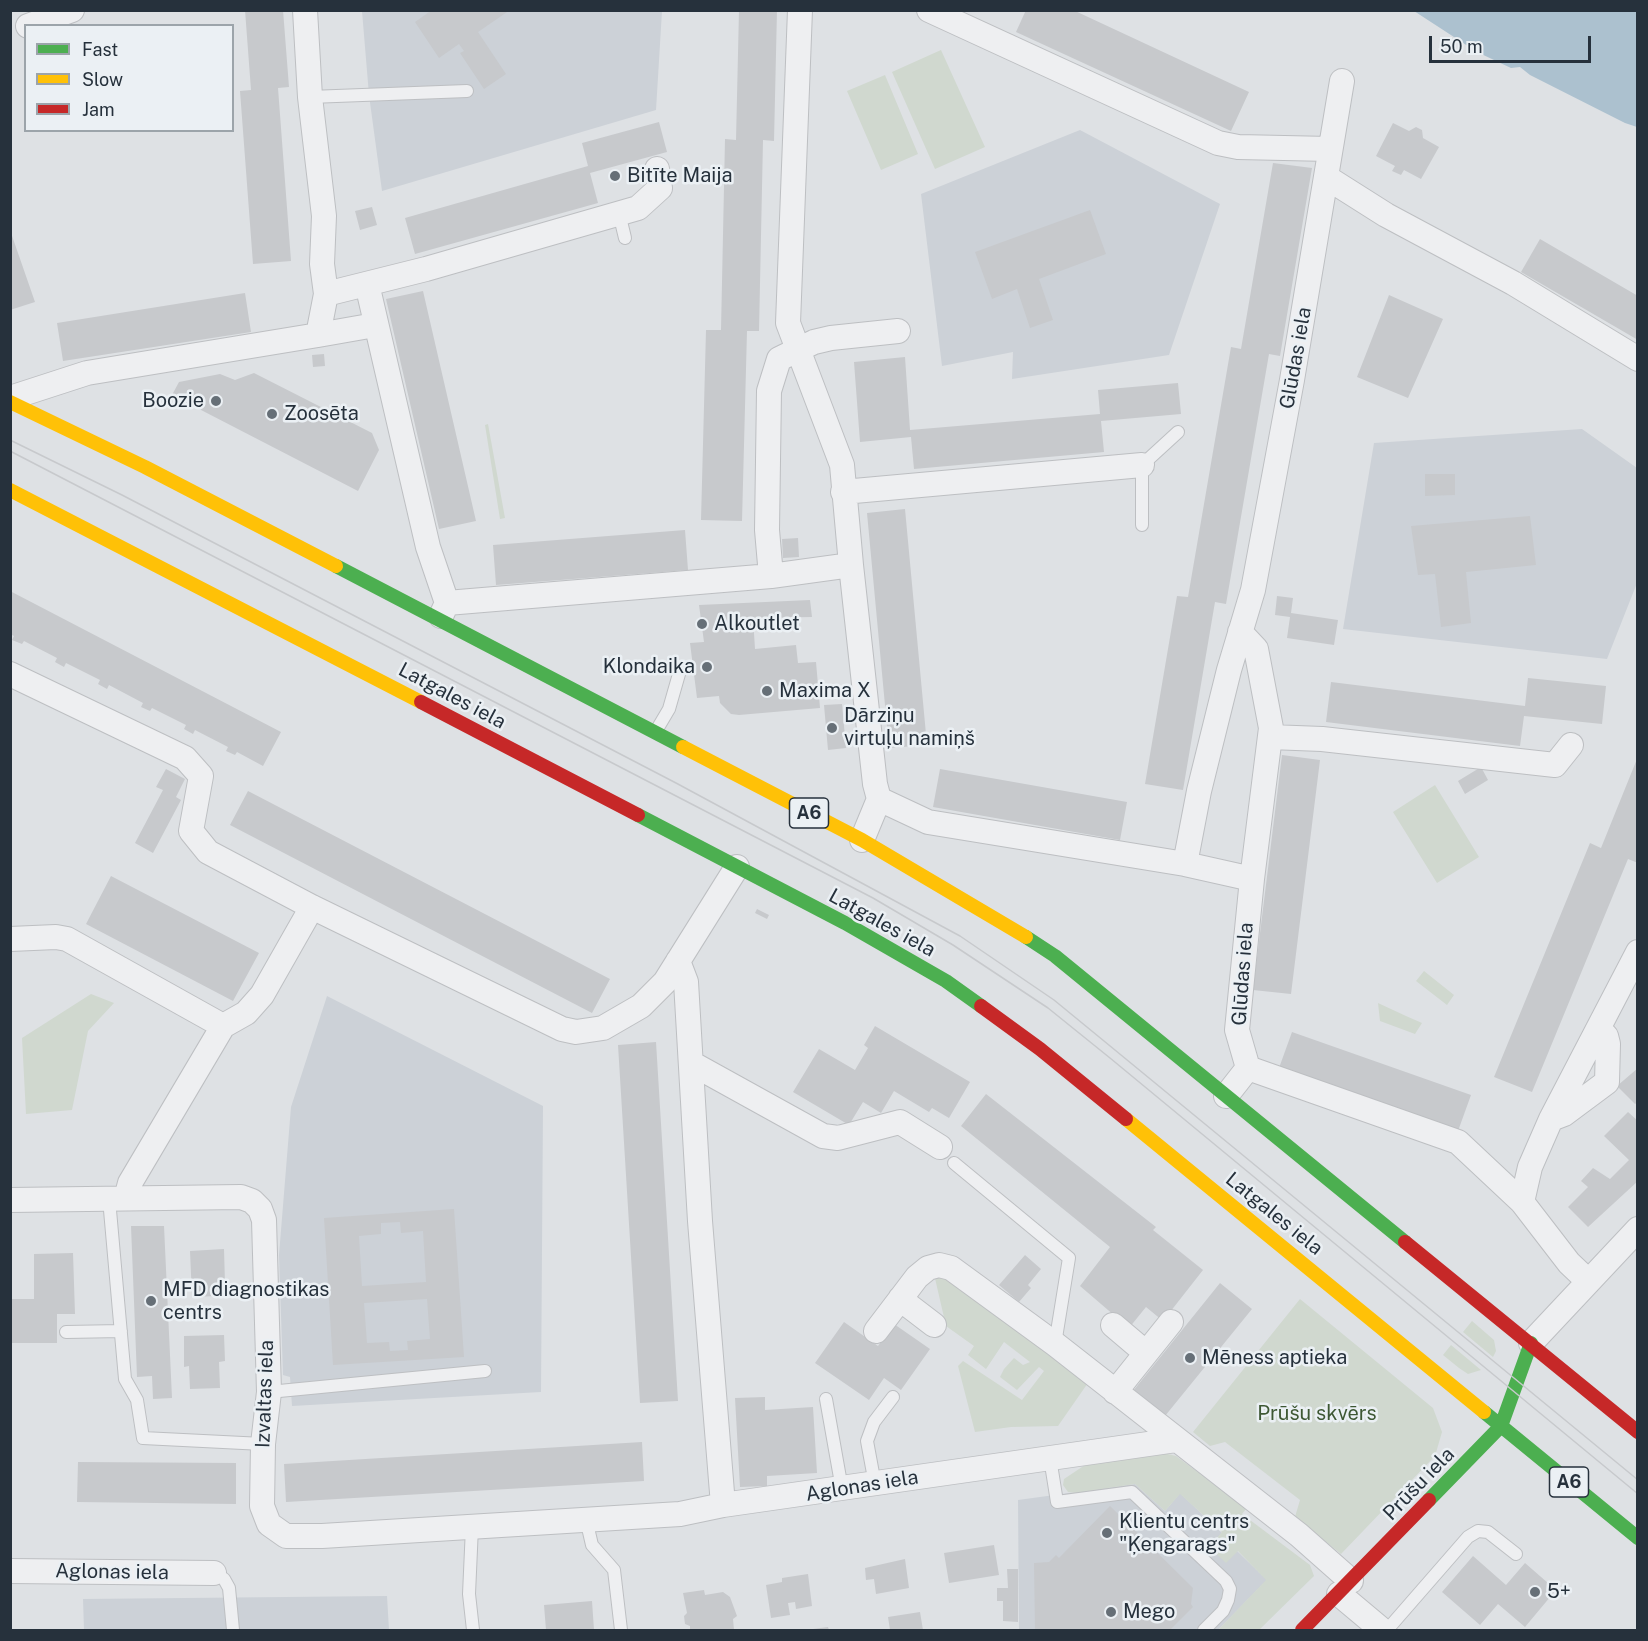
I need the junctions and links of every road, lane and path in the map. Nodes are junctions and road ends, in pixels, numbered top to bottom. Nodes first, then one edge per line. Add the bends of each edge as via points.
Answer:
1 (72, 10) edge
2 (305, 10) edge
3 (800, 10) edge
4 (929, 10) edge
5 (33, 24) edge
6 (1342, 81) dead end
7 (467, 92) dead end
8 (310, 98) junction
9 (1330, 149) junction
10 (657, 169) dead end
11 (1326, 177) junction
12 (619, 213) junction
13 (625, 238) dead end
14 (367, 284) junction
15 (326, 294) junction
16 (375, 325) junction
17 (898, 331) dead end
18 (318, 335) junction
19 (798, 350) junction
20 (1638, 359) edge
21 (10, 400) edge
22 (1178, 432) dead end
23 (1142, 465) junction
24 (10, 490) edge
25 (843, 492) junction
26 (1142, 525) dead end
27 (851, 565) junction
28 (771, 576) junction
29 (443, 612) junction
30 (1240, 632) junction
31 (10, 674) edge
32 (679, 674) dead end
33 (656, 732) junction
34 (1270, 737) junction
35 (1571, 744) dead end
36 (879, 800) junction
37 (862, 840) junction
38 (1185, 864) junction
39 (737, 867) junction
40 (1252, 879) junction
41 (312, 907) junction
42 (10, 939) edge
43 (1638, 952) edge
44 (678, 961) junction
45 (223, 1026) junction
46 (1598, 1029) junction
47 (691, 1064) junction
48 (1248, 1068) junction
49 (1226, 1096) junction
50 (1551, 1119) junction
51 (947, 1155) joint
52 (118, 1198) junction
53 (10, 1200) edge
54 (1522, 1202) junction
55 (1638, 1229) edge
56 (1588, 1281) junction
57 (900, 1299) junction
58 (1172, 1322) dead end
59 (934, 1324) dead end
60 (1113, 1324) dead end
61 (121, 1331) junction
62 (876, 1331) dead end
63 (66, 1332) dead end
64 (1531, 1343) junction
65 (1055, 1344) junction
66 (1146, 1353) junction
67 (485, 1371) dead end
68 (269, 1392) junction
69 (1115, 1392) junction
70 (892, 1397) dead end
71 (826, 1399) dead end
72 (1501, 1426) junction
73 (1638, 1432) edge
74 (1176, 1440) junction
75 (263, 1444) junction
76 (1050, 1458) junction
77 (876, 1484) junction
78 (842, 1489) junction
79 (723, 1505) junction
80 (586, 1519) junction
81 (472, 1527) junction
82 (322, 1536) joint
83 (1638, 1538) edge
84 (1516, 1554) dead end
85 (10, 1571) edge
86 (214, 1573) joint
87 (1345, 1588) junction
88 (233, 1630) edge
89 (473, 1630) edge
90 (621, 1630) edge
91 (1204, 1630) edge
92 (1302, 1630) edge
93 (1382, 1630) edge
94 (1387, 1630) edge

1 - 5 street
2 - 8 street
3 - 19 street via 788,323
4 - 9 street via 1218,144
6 - 9 street, Glūdas iela
7 - 8 lane
8 - 15 street via 324,216 322,264
9 - 11 street, Glūdas iela
10 - 12 street via 660,188 638,208
11 - 20 street
11 - 30 street, Glūdas iela via 1257,567
12 - 13 lane
12 - 14 street
14 - 15 street
14 - 16 street
15 - 18 street
16 - 18 street
16 - 29 street
17 - 19 street via 831,338
18 - 21 street via 87,373
19 - 25 street via 842,465
19 - 28 street via 779,359 769,391 767,530
21 - 29 main road, A6
22 - 23 lane
23 - 25 street
23 - 26 lane
24 - 39 main road, Latgales iela / A6
25 - 27 street
27 - 28 street
27 - 36 street
28 - 29 street
29 - 33 main road, A6
30 - 34 street, Glūdas iela via 1256,649
30 - 38 street, Glūdas iela via 1199,791
31 - 41 street via 185,758 201,776 191,831 208,852
32 - 33 lane via 669,709
33 - 37 main road, A6
34 - 35 street via 1322,739 1556,765
34 - 40 street, Glūdas iela
36 - 37 street
36 - 38 street via 928,822
37 - 49 main road, A6 via 965,898 1054,956
38 - 40 street
39 - 44 street
39 - 72 main road, Latgales iela / A6 via 875,940 992,1012
40 - 48 street, Glūdas iela via 1237,1030
41 - 44 street via 562,1029 576,1032 603,1028 641,1006 665,982
41 - 45 street via 262,995 246,1013
42 - 45 street via 67,939
43 - 46 street
44 - 47 street via 686,982
45 - 52 street
46 - 50 street
46 - 50 street via 1608,1044 1607,1082
47 - 51 street via 823,1136 838,1138 900,1122
47 - 79 street
48 - 49 street
48 - 54 street via 1458,1142
49 - 64 main road, A6
50 - 54 street via 1530,1167
51 - 65 lane via 1070,1258
52 - 53 street, Izvaltas iela
52 - 61 lane
52 - 68 street, Izvaltas iela via 241,1197 260,1209 264,1220
54 - 56 street via 1569,1263
55 - 56 street
56 - 64 street
57 - 59 street
57 - 62 street
57 - 65 street via 928,1268 951,1268
58 - 66 street
60 - 66 street
61 - 63 lane
61 - 75 lane via 125,1379 137,1400 143,1438
64 - 72 main road, Prūšu iela
64 - 73 main road, A6
65 - 69 street
66 - 69 street
67 - 68 lane
68 - 75 street, Izvaltas iela
69 - 74 street
70 - 77 lane via 874,1422 867,1442
71 - 78 lane
72 - 83 main road, Latgales iela / A6
72 - 87 main road, Prūšu iela
74 - 76 street, Aglonas iela
74 - 87 street via 1299,1535
75 - 82 street, Izvaltas iela via 262,1506 269,1524 286,1536
76 - 77 street, Aglonas iela
76 - 91 lane via 1057,1502 1132,1492 1227,1581 1230,1589 1223,1611
77 - 78 street, Aglonas iela
78 - 79 street, Aglonas iela
79 - 80 street, Aglonas iela via 680,1514
80 - 81 street, Aglonas iela
80 - 90 lane via 590,1542 614,1570
81 - 82 street, Aglonas iela
81 - 89 lane via 469,1594
84 - 94 lane via 1488,1532 1468,1536
85 - 86 street, Aglonas iela
86 - 88 lane via 229,1588
87 - 92 main road, Prūšu iela
87 - 93 street

